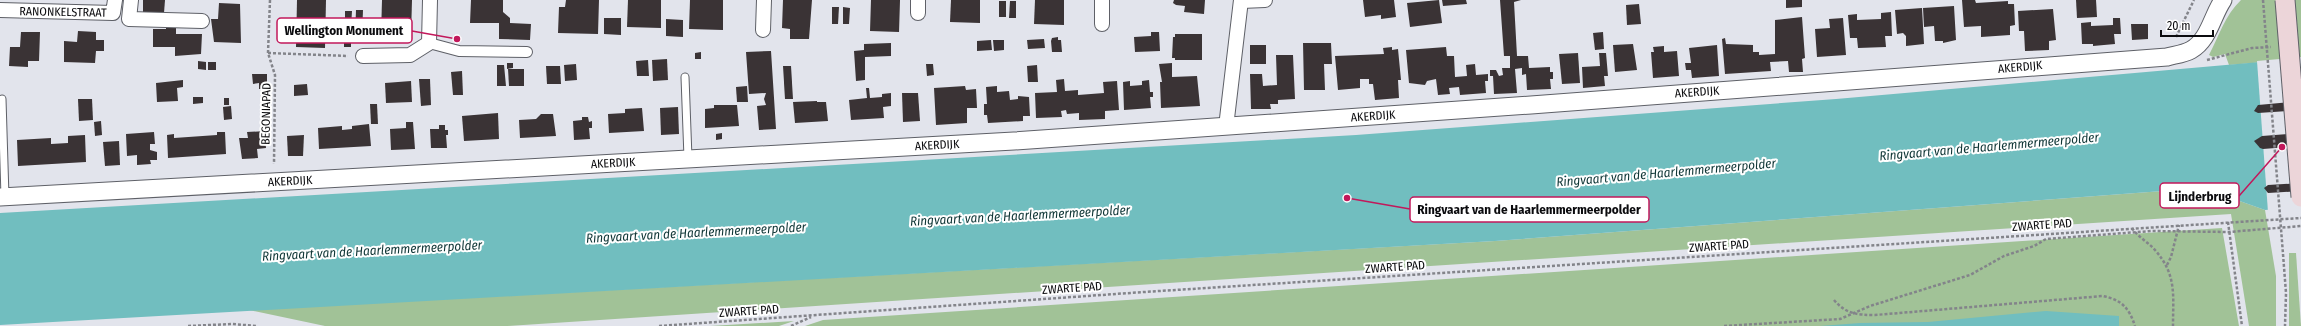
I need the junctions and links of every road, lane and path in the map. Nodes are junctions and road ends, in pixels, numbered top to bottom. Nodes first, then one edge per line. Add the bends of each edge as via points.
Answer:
1 (115, 0) edge
2 (131, 0) edge
3 (270, 0) edge
4 (430, 0) edge
5 (764, 0) edge
6 (1102, 0) edge
7 (1241, 0) edge
8 (1265, 0) edge
9 (2223, 0) edge
10 (2263, 0) edge
11 (2285, 0) edge
12 (2193, 1) edge
13 (0, 10) edge
14 (202, 21) dead end
15 (1102, 24) dead end
16 (763, 30) dead end
17 (429, 43) junction
18 (2273, 47) dead end
19 (527, 52) dead end
20 (268, 53) junction
21 (363, 56) joint
22 (2167, 57) junction
23 (2203, 61) dead end
24 (684, 77) dead end
25 (2, 99) dead end
26 (1226, 126) junction
27 (688, 159) junction
28 (276, 182) junction
29 (2, 197) edge
30 (2301, 197) edge
31 (2301, 218) edge
32 (2228, 222) junction
33 (2179, 225) junction
34 (2301, 226) edge
35 (2132, 228) junction
36 (2178, 231) junction
37 (2136, 232) junction
38 (2229, 232) junction
39 (2167, 265) junction
40 (1834, 300) dead end
41 (1851, 313) junction
42 (813, 316) junction
43 (188, 326) edge
44 (257, 326) edge
45 (659, 326) edge
46 (791, 326) edge
47 (1724, 326) edge
48 (2135, 326) edge
49 (2173, 326) edge
50 (2242, 326) edge
51 (2285, 326) edge

1 - 13 street, RANONKELSTRAAT via 113,13
2 - 14 street via 129,19
3 - 20 path, BEGONIAPAD
4 - 17 street
5 - 16 street
6 - 15 street
7 - 8 street
7 - 26 street
9 - 22 street, AKERDIJK via 2204,38 2197,46 2190,51
10 - 51 path, bridge via 2286,293
11 - 30 main road, bridge
12 - 22 path
17 - 19 street via 459,51
17 - 21 street via 410,55
18 - 23 path via 2252,48
20 - 21 path
20 - 28 path, BEGONIAPAD via 275,75
22 - 26 street, AKERDIJK
24 - 27 lane
25 - 29 lane
26 - 27 street, AKERDIJK
27 - 28 street, AKERDIJK
28 - 29 street, AKERDIJK
31 - 32 path, ZWARTE PAD
32 - 33 path, ZWARTE PAD
32 - 38 path
33 - 35 path, ZWARTE PAD
33 - 36 path
34 - 38 path
35 - 37 path
35 - 42 path, ZWARTE PAD
36 - 37 path
36 - 38 path
36 - 39 path
37 - 39 path
37 - 41 path via 2046,239 2004,256 1970,275
38 - 50 path
39 - 49 path via 2173,281
40 - 41 path via 1841,309
41 - 47 path via 1840,319
41 - 48 path via 1891,314 2103,296 2124,304 2130,311
42 - 45 path, ZWARTE PAD
42 - 46 path
43 - 44 path

